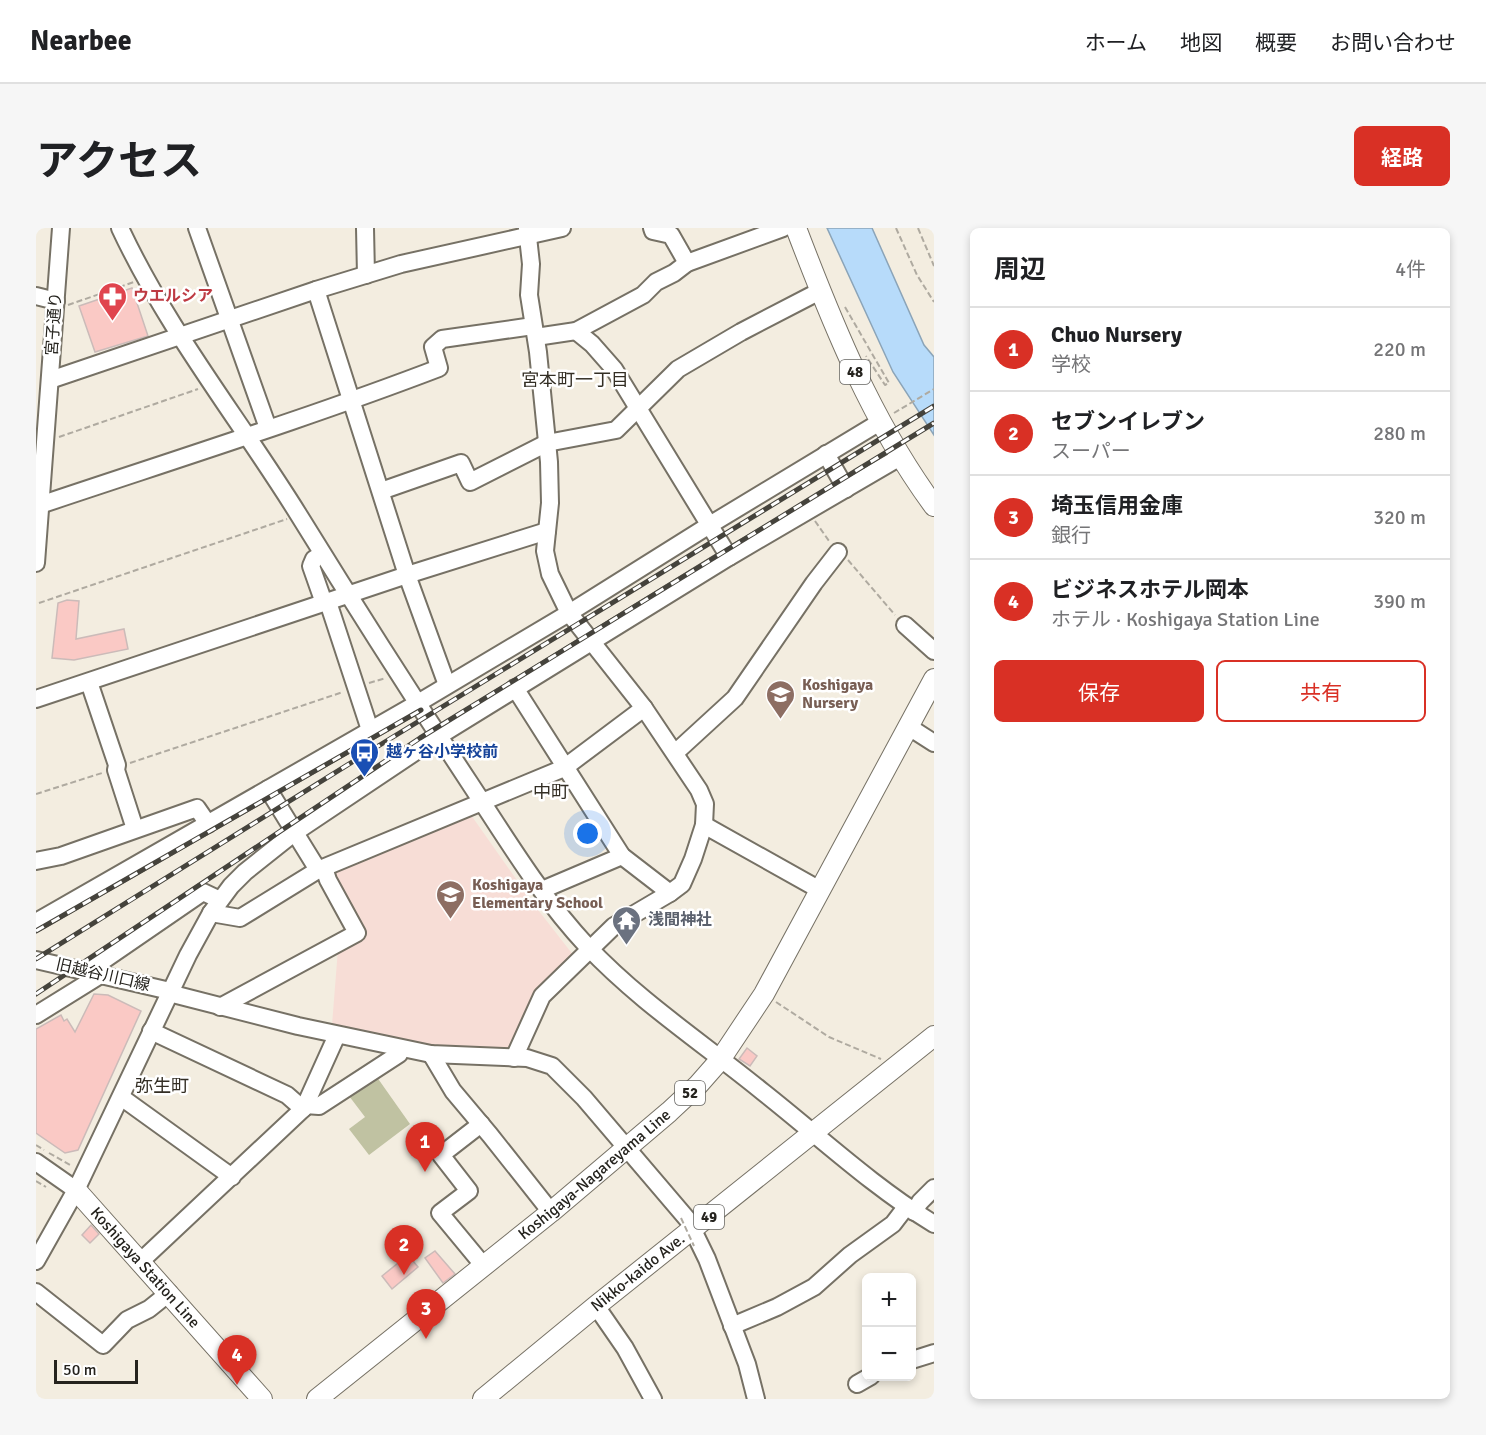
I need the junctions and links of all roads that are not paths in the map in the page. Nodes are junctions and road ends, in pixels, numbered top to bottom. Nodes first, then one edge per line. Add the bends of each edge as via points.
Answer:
1 (61, 228) edge
2 (120, 228) edge
3 (197, 228) edge
4 (365, 228) edge
5 (562, 228) edge
6 (652, 228) edge
7 (783, 228) edge
8 (796, 228) edge
9 (528, 231) edge
10 (687, 263) junction
11 (366, 275) junction
12 (316, 290) junction
13 (820, 291) junction
14 (36, 296) edge
15 (55, 305) junction
16 (230, 320) junction
17 (534, 331) junction
18 (576, 331) junction
19 (181, 335) junction
20 (50, 380) junction
21 (352, 401) junction
22 (639, 409) junction
23 (886, 418) junction
24 (268, 428) junction
25 (246, 436) junction
26 (547, 443) junction
27 (826, 454) junction
28 (900, 457) junction
29 (846, 489) junction
30 (381, 491) junction
31 (38, 504) edge
32 (934, 506) edge
33 (708, 526) junction
34 (547, 531) junction
35 (838, 552) road end
36 (322, 554) junction
37 (729, 557) junction
38 (36, 563) edge
39 (407, 575) junction
40 (349, 595) junction
41 (326, 603) junction
42 (569, 613) junction
43 (905, 625) road end
44 (592, 641) junction
45 (934, 651) edge
46 (934, 679) edge
47 (89, 682) junction
48 (447, 685) junction
49 (515, 688) junction
50 (36, 699) edge
51 (418, 703) junction
52 (644, 708) junction
53 (909, 727) junction
54 (370, 730) junction
55 (439, 736) junction
56 (934, 743) edge
57 (675, 753) junction
58 (564, 768) junction
59 (268, 789) junction
60 (483, 803) junction
61 (207, 824) junction
62 (704, 825) junction
63 (135, 829) junction
64 (294, 833) junction
65 (622, 856) junction
66 (36, 861) edge
67 (321, 869) junction
68 (542, 890) junction
69 (820, 890) junction
70 (670, 893) junction
71 (216, 907) junction
72 (36, 922) edge
73 (589, 948) junction
74 (36, 960) edge
75 (95, 973) junction
76 (169, 992) junction
77 (220, 1007) junction
78 (36, 1015) edge
79 (151, 1031) junction
80 (337, 1035) junction
81 (934, 1036) edge
82 (399, 1048) junction
83 (431, 1054) junction
84 (514, 1058) junction
85 (720, 1060) junction
86 (122, 1097) junction
87 (304, 1107) junction
88 (481, 1124) junction
89 (813, 1134) junction
90 (628, 1148) junction
91 (36, 1162) edge
92 (232, 1177) junction
93 (934, 1188) edge
94 (76, 1190) junction
95 (910, 1209) junction
96 (551, 1212) junction
97 (934, 1224) edge
98 (689, 1231) junction
99 (36, 1261) edge
100 (141, 1261) junction
101 (483, 1265) junction
102 (36, 1292) edge
103 (170, 1293) junction
104 (596, 1306) junction
105 (732, 1326) junction
106 (934, 1353) edge
107 (916, 1359) edge
108 (262, 1399) edge
109 (317, 1399) edge
110 (483, 1399) edge
111 (653, 1399) edge
112 (756, 1399) edge

1 - 15 street, 宮子通り
2 - 19 street
3 - 16 street
4 - 11 street
5 - 9 street
6 - 10 street via 671,235
7 - 10 street
8 - 13 main road, 48
9 - 11 street
9 - 17 street
10 - 18 street via 643,295
11 - 12 street
12 - 16 street
12 - 21 street
13 - 22 street via 678,369
13 - 23 main road, 48 via 847,356
14 - 15 street
15 - 20 street, 宮子通り
16 - 19 street
16 - 24 street
17 - 18 street
17 - 21 street via 442,339 433,347 439,368
17 - 26 street
18 - 22 street via 614,369
19 - 20 street
19 - 25 street
20 - 31 street, 宮子通り
21 - 24 street
21 - 30 street
22 - 26 street via 616,430
22 - 33 street
23 - 27 street
23 - 28 main road, 48
24 - 25 street
25 - 31 street
25 - 36 street
26 - 30 street via 470,482 461,463
26 - 34 street
27 - 29 street
27 - 33 street
28 - 29 street
28 - 32 main road, 48
29 - 37 street
30 - 39 street
31 - 38 street, 宮子通り
33 - 37 street
33 - 42 street
34 - 39 street
34 - 42 street via 545,551 550,574
35 - 57 street via 735,699
36 - 40 street
36 - 41 street via 311,566
37 - 44 street
39 - 40 street
39 - 48 street
40 - 41 street
40 - 51 street
41 - 47 street
41 - 54 street
42 - 44 street
42 - 48 street
43 - 45 street
44 - 49 street
44 - 52 street
46 - 53 main road, Koshigaya-Nagareyama Line / 52
47 - 50 street
47 - 63 street
48 - 51 street
49 - 55 street
49 - 58 street
51 - 54 street
51 - 55 street
52 - 57 street
52 - 58 street
53 - 56 street
53 - 69 main road, Koshigaya-Nagareyama Line / 52
54 - 59 street
55 - 60 street
55 - 64 street
57 - 62 street via 705,804
58 - 60 street
58 - 65 street
59 - 61 street
59 - 64 street
60 - 67 street
60 - 68 street
61 - 63 street via 197,808
61 - 72 street
62 - 69 street
62 - 70 street via 682,884
63 - 66 street
64 - 67 street
64 - 71 street via 245,872
65 - 68 street
65 - 70 street
67 - 71 street via 240,918
67 - 77 street via 357,933
68 - 73 street
69 - 85 main road, Koshigaya-Nagareyama Line / 52 via 764,994
70 - 73 street via 614,926
71 - 75 street via 203,892
71 - 76 street
73 - 84 street via 542,996
73 - 85 street via 638,996
74 - 75 street, 旧越谷川口線
75 - 76 street, 旧越谷川口線
75 - 78 street
76 - 77 street, 旧越谷川口線
76 - 79 street
77 - 80 street, 旧越谷川口線
79 - 86 street
79 - 87 street via 287,1095
80 - 82 street, 旧越谷川口線
80 - 87 street
81 - 89 main road, Nikko-kaido Ave. / 49
82 - 83 street, 旧越谷川口線
82 - 87 street via 399,1054 320,1106
83 - 84 street, 旧越谷川口線
83 - 88 street via 453,1091
84 - 90 street, 旧越谷川口線 via 552,1066
85 - 89 street
85 - 90 main road, Koshigaya-Nagareyama Line / 52
86 - 92 street
86 - 94 street
87 - 92 street
88 - 96 street
88 - 101 street via 441,1155 469,1191 440,1213
89 - 95 street
89 - 98 main road, Nikko-kaido Ave. / 49
90 - 96 main road, Koshigaya-Nagareyama Line / 52
90 - 98 street, 旧越谷川口線 via 688,1220
91 - 94 street
92 - 100 street
93 - 95 street
94 - 99 street
94 - 100 main road, Koshigaya Station Line
95 - 97 street
95 - 105 street via 814,1287
96 - 101 main road, Koshigaya-Nagareyama Line / 52
98 - 104 main road, Nikko-kaido Ave. / 49
98 - 105 street, 旧越谷川口線 via 707,1259
100 - 103 main road, Koshigaya Station Line
101 - 109 main road, Koshigaya-Nagareyama Line / 52
102 - 103 street via 103,1345 127,1320
103 - 108 main road, Koshigaya Station Line
104 - 110 main road, Nikko-kaido Ave. / 49
104 - 111 street
105 - 112 street, 旧越谷川口線
106 - 107 street

